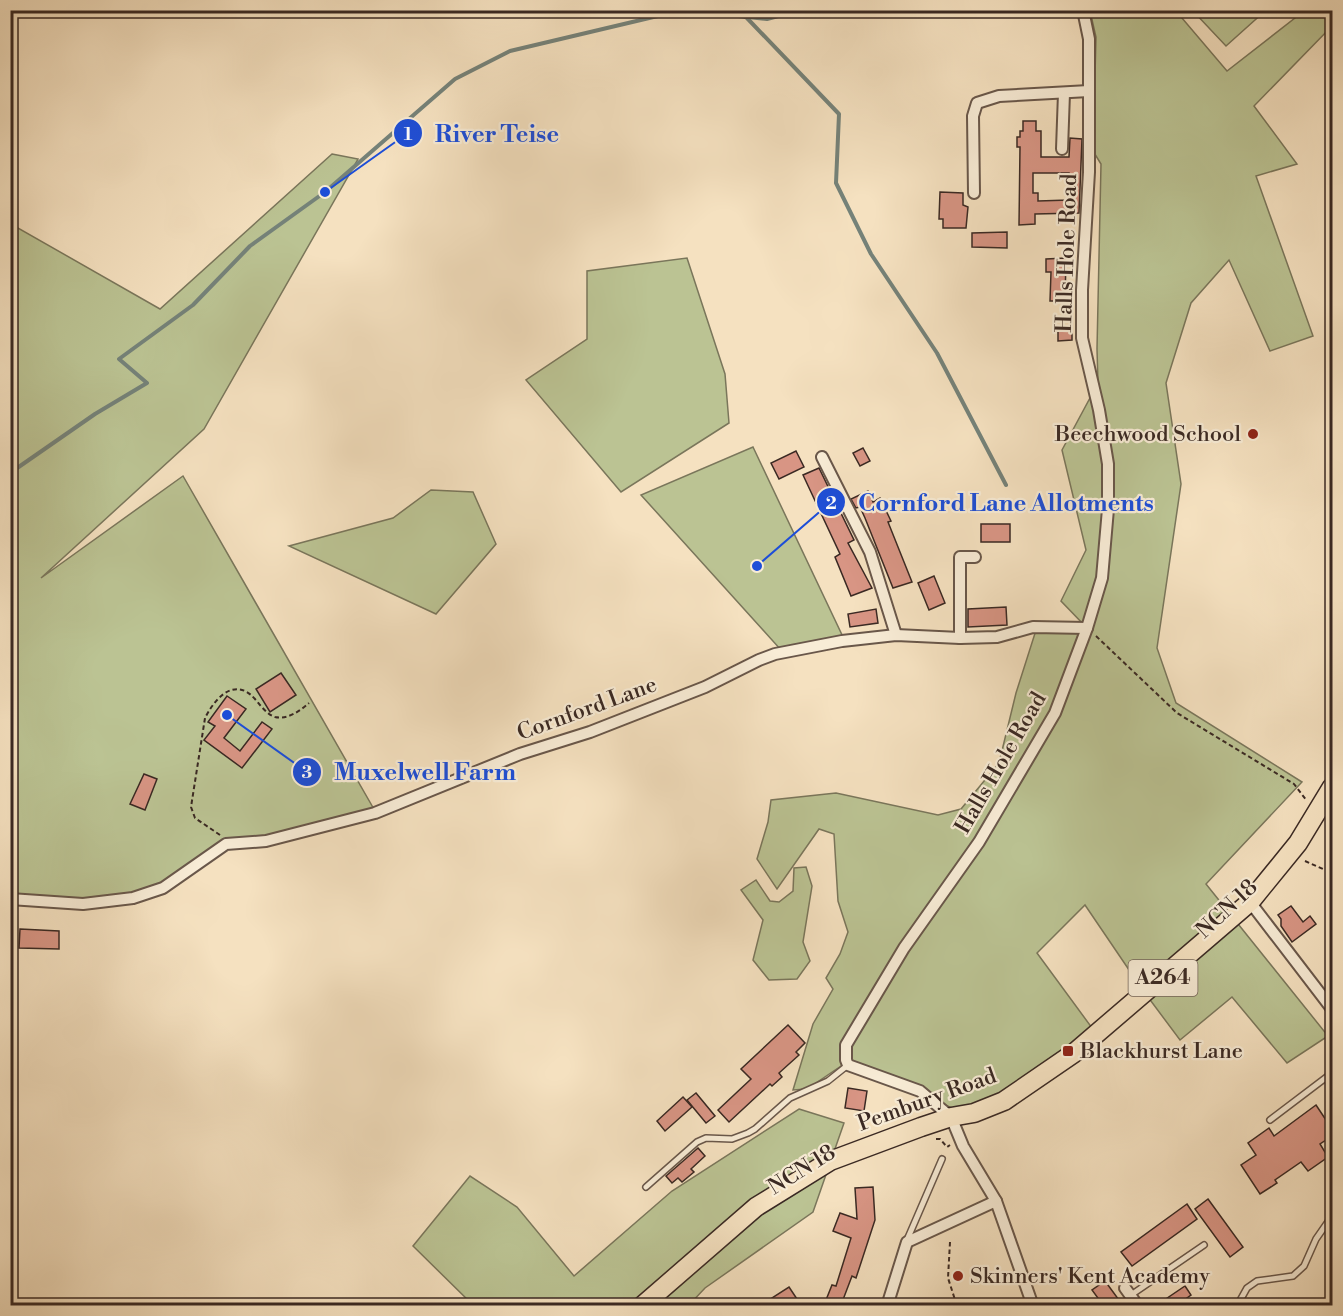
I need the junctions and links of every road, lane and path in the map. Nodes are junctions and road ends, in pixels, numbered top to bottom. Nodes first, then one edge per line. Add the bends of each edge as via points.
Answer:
1 (1083, 10) edge
2 (1089, 91) junction
3 (1064, 93) junction
4 (1062, 149) dead end
5 (974, 193) dead end
6 (822, 457) dead end
7 (975, 557) dead end
8 (1087, 627) junction
9 (896, 635) junction
10 (960, 639) junction
11 (309, 703) dead end
12 (1332, 787) edge
13 (1317, 813) junction
14 (226, 844) junction
15 (1299, 859) dead end
16 (1332, 873) edge
17 (10, 899) edge
18 (1250, 902) junction
19 (1332, 1009) edge
20 (848, 1065) junction
21 (1332, 1073) edge
22 (951, 1117) junction
23 (1270, 1120) dead end
24 (930, 1138) dead end
25 (961, 1140) junction
26 (942, 1159) dead end
27 (646, 1187) dead end
28 (996, 1201) junction
29 (1332, 1216) edge
30 (907, 1242) junction
31 (950, 1242) dead end
32 (1204, 1245) dead end
33 (1128, 1292) joint
34 (642, 1305) edge
35 (887, 1305) edge
36 (957, 1305) edge
37 (1034, 1305) edge
38 (1138, 1305) edge
39 (1237, 1305) edge

1 - 2 street, Halls Hole Road via 1089,39
2 - 3 street
2 - 8 street, Halls Hole Road via 1082,338 1108,464 1108,509 1102,578
3 - 4 street
3 - 5 street via 999,96 976,103
6 - 9 street via 870,552
7 - 10 street via 960,557
8 - 10 street, Cornford Lane via 1034,627 997,637
8 - 13 path via 1177,713 1294,784
8 - 20 street, Halls Hole Road via 1055,713 980,842 904,948 854,1030 846,1045
9 - 10 street, Cornford Lane
9 - 14 street, Cornford Lane via 842,640 775,654 705,687 590,732 520,754 375,813 266,841
11 - 14 path via 289,716 276,717 239,688 230,689 211,706 205,718 191,807 195,818 218,833
12 - 13 main road, Pembury Road / A264
13 - 18 main road, Pembury Road / A264
14 - 17 street via 163,888 133,898 83,904
15 - 16 path
18 - 19 street
18 - 22 main road, Pembury Road / A264 via 1074,1053 1004,1101
20 - 22 street via 920,1091
20 - 27 lane via 828,1081 790,1098 748,1133 732,1139 706,1138 697,1142
21 - 23 lane
22 - 25 street
22 - 34 main road, Pembury Road / A264 via 830,1161 756,1207
24 - 25 path via 940,1139 947,1147
25 - 28 street
26 - 30 lane
28 - 30 street
28 - 37 street
29 - 39 lane via 1304,1266 1293,1276 1257,1281 1247,1288
30 - 35 street
31 - 36 path via 948,1278
32 - 33 lane
33 - 38 street

